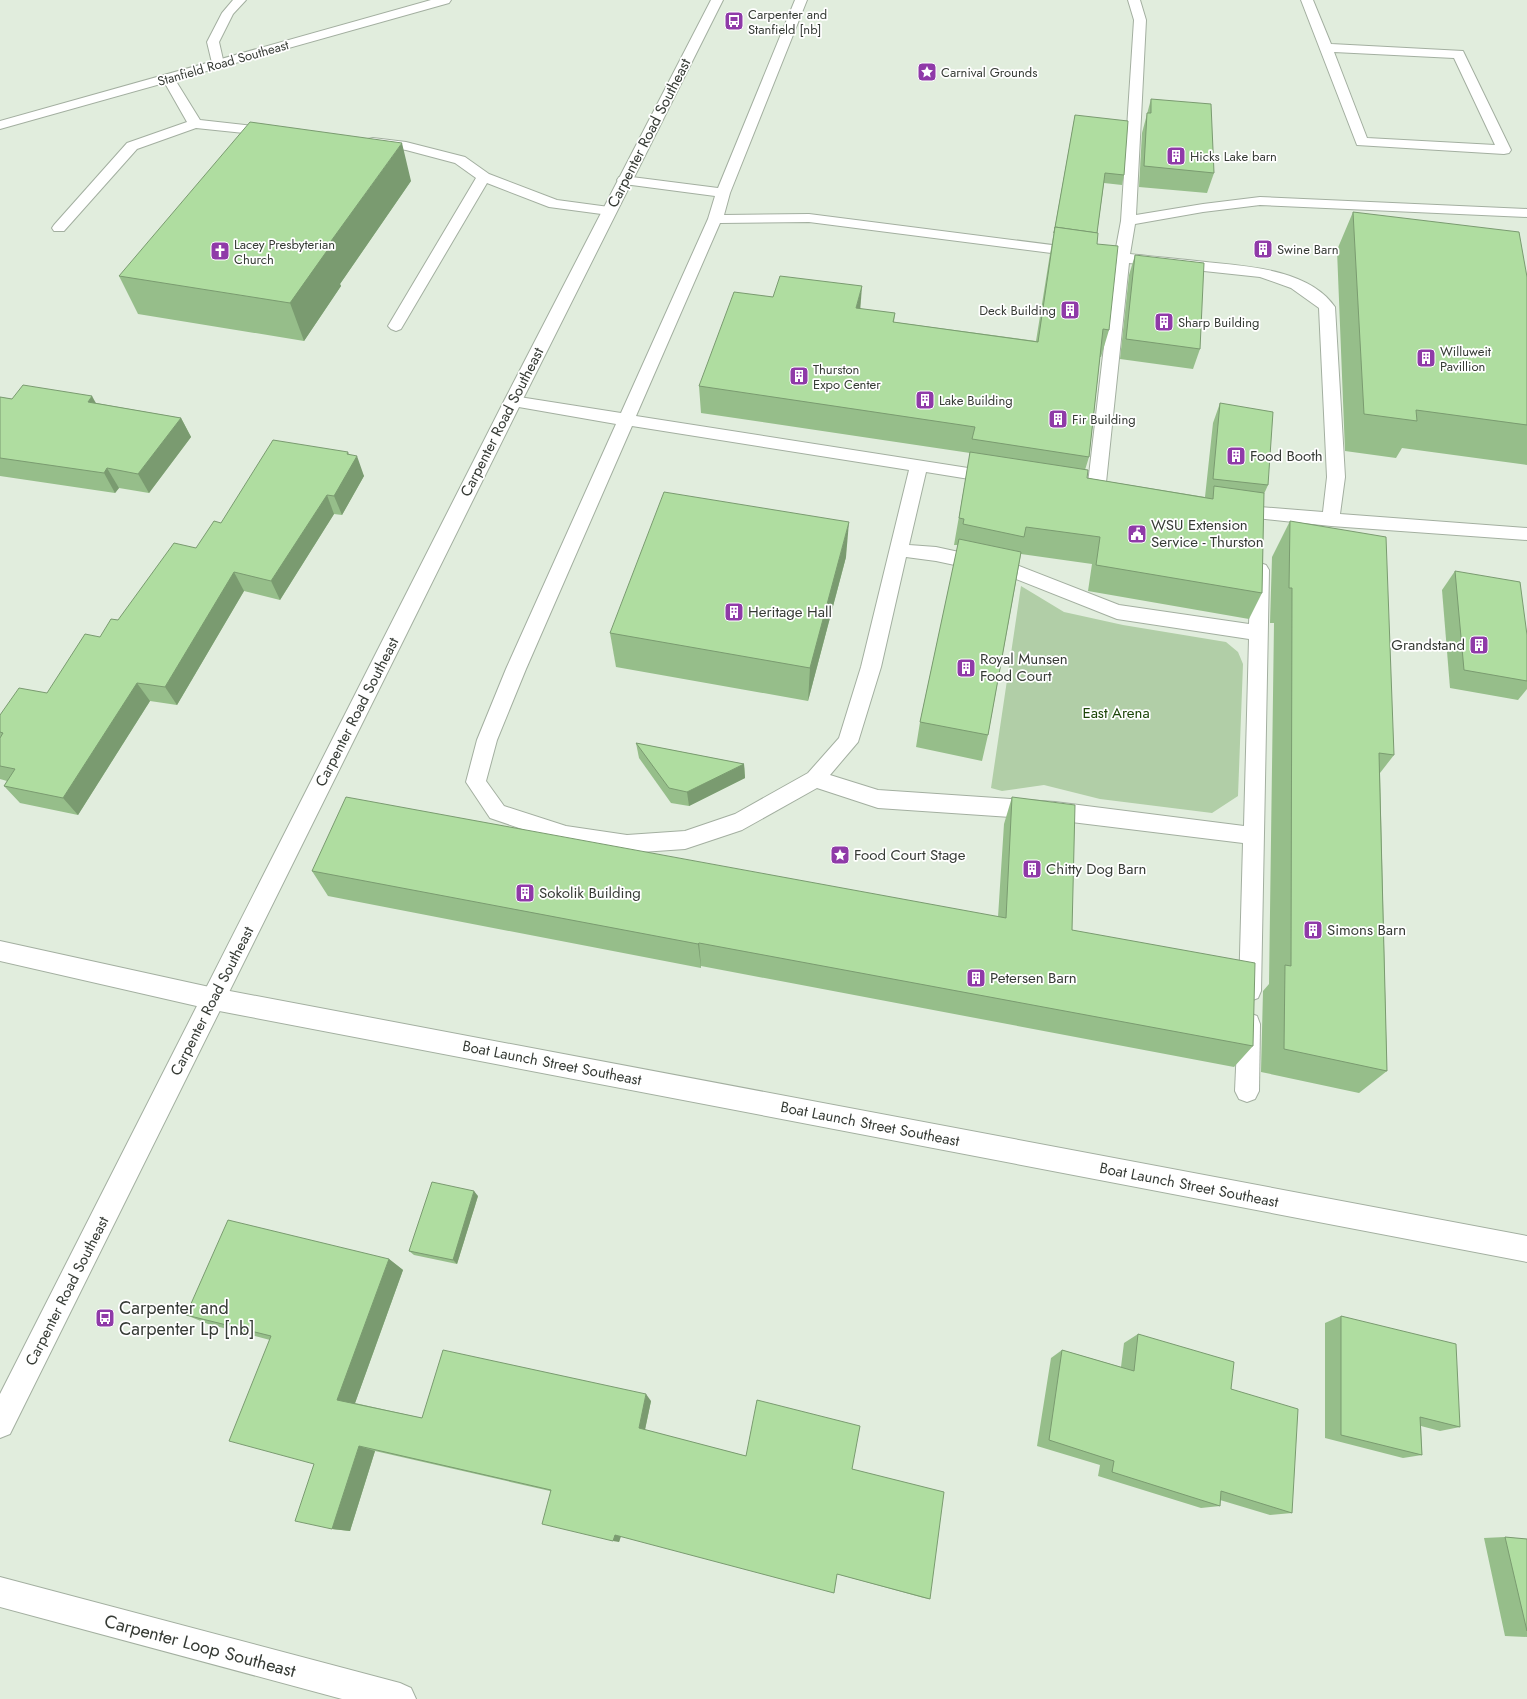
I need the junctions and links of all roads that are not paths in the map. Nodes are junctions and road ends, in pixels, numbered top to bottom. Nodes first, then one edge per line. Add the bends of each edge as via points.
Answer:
1 (240, 0) edge
2 (445, 0) edge
3 (717, 0) edge
4 (801, 0) edge
5 (1134, 0) edge
6 (1307, 0) edge
7 (1325, 48) junction
8 (218, 64) junction
9 (168, 78) junction
10 (195, 124) junction
11 (0, 125) edge
12 (250, 130) junction
13 (289, 134) edge
14 (359, 141) edge
15 (240, 142) edge
16 (484, 177) junction
17 (624, 180) junction
18 (723, 193) junction
19 (608, 211) junction
20 (1527, 213) edge
21 (715, 219) junction
22 (1128, 221) junction
23 (59, 228) dead end
24 (1122, 258) junction
25 (396, 326) dead end
26 (513, 400) junction
27 (626, 420) junction
28 (919, 465) junction
29 (1011, 479) edge
30 (1096, 492) edge
31 (1223, 509) edge
32 (1331, 520) junction
33 (1527, 534) edge
34 (899, 550) junction
35 (1261, 553) edge
36 (1259, 633) junction
37 (815, 779) junction
38 (1254, 836) junction
39 (0, 951) edge
40 (214, 999) junction
41 (1247, 1091) dead end
42 (1527, 1249) edge
43 (0, 1424) edge
44 (0, 1592) edge
45 (400, 1699) edge

1 - 8 lane via 228,13 213,42
2 - 8 street, Stanfield Road Southeast
3 - 17 street, Carpenter Road Southeast
4 - 18 lane
5 - 22 lane via 1140,20
6 - 7 lane
7 - 7 lane via 1362,142 1504,150 1459,54
8 - 9 street, Stanfield Road Southeast
9 - 10 lane
9 - 11 street, Stanfield Road Southeast
10 - 12 lane
10 - 23 lane via 132,146
12 - 13 lane
12 - 15 lane
14 - 16 lane via 406,146 460,160
16 - 19 lane via 554,204
16 - 25 lane
17 - 18 lane
17 - 19 street, Carpenter Road Southeast
18 - 21 lane
19 - 26 street, Carpenter Road Southeast
20 - 22 lane via 1260,201
21 - 24 lane via 809,218
21 - 27 lane
22 - 24 lane
24 - 30 lane
24 - 32 lane via 1260,272 1300,285 1327,307 1336,477
26 - 27 lane
26 - 40 street, Carpenter Road Southeast
27 - 28 lane
27 - 37 lane via 516,669 487,740 476,782 497,812 566,835 627,844 685,840 734,823
28 - 29 lane
28 - 34 lane
31 - 32 lane via 1261,521
32 - 33 lane
34 - 36 lane via 936,554 1014,571 1117,612
34 - 37 lane via 871,667 848,742
35 - 36 lane
36 - 38 lane
37 - 38 lane via 878,799 1055,811
38 - 41 lane
39 - 40 street, Boat Launch Street Southeast
40 - 42 street, Boat Launch Street Southeast
40 - 43 street, Carpenter Road Southeast
44 - 45 street, Carpenter Loop Southeast

